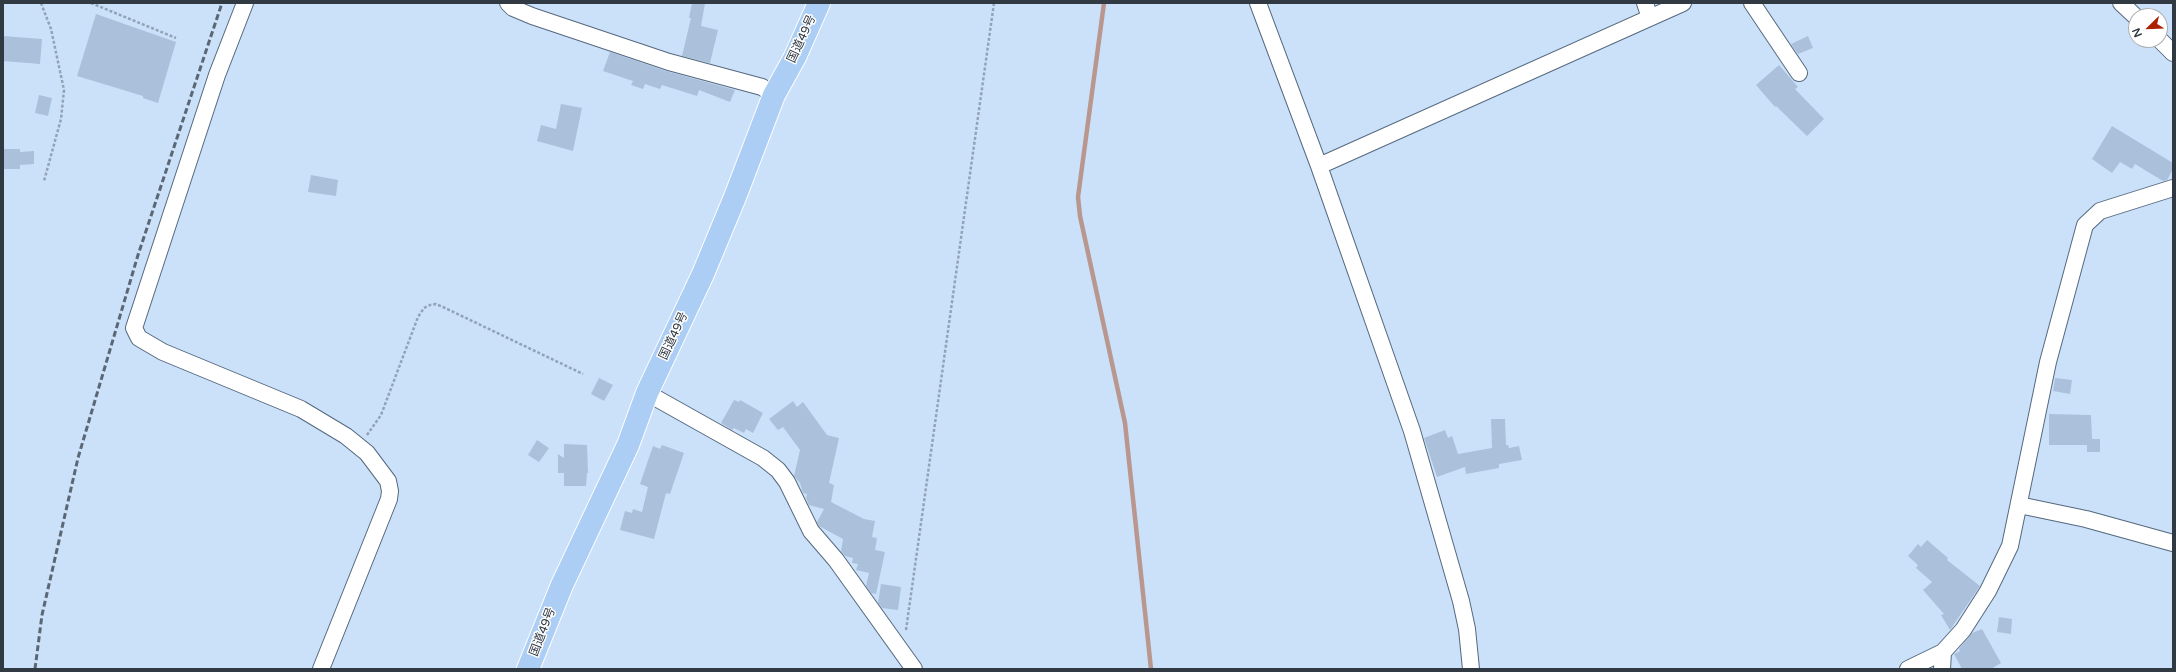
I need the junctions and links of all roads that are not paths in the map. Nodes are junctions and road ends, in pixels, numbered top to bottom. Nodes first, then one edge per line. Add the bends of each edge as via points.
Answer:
1 (245, 3) edge
2 (508, 3) edge
3 (819, 3) edge
4 (1258, 3) edge
5 (1682, 3) edge
6 (1752, 3) edge
7 (1647, 10) edge
8 (1799, 73) dead end
9 (774, 95) junction
10 (1319, 166) junction
11 (2173, 188) edge
12 (647, 394) junction
13 (2019, 505) junction
14 (2173, 543) edge
15 (1943, 652) junction
16 (902, 662) edge
17 (321, 669) edge
18 (528, 669) edge
19 (914, 669) edge
20 (1471, 669) edge
21 (1908, 669) edge
22 (1942, 669) edge

1 - 17 street via 217,75 134,328 139,338 163,352 301,409 359,445 386,477 390,491 389,499
2 - 9 street via 539,19 669,62 762,87
3 - 9 highway, 国道49号 via 795,57
4 - 10 street
5 - 7 street
6 - 8 street
7 - 10 street
9 - 12 highway, 国道49号 via 703,274
10 - 20 street via 1412,431 1461,601
11 - 13 street via 2100,211 2085,225 2048,362
12 - 16 street via 763,458 778,470 787,482 811,531 836,560
12 - 18 highway, 国道49号 via 628,445 562,585
13 - 14 street via 2086,519
13 - 15 street via 2012,541 1988,591 1963,630
15 - 21 street
15 - 22 street
16 - 19 street

